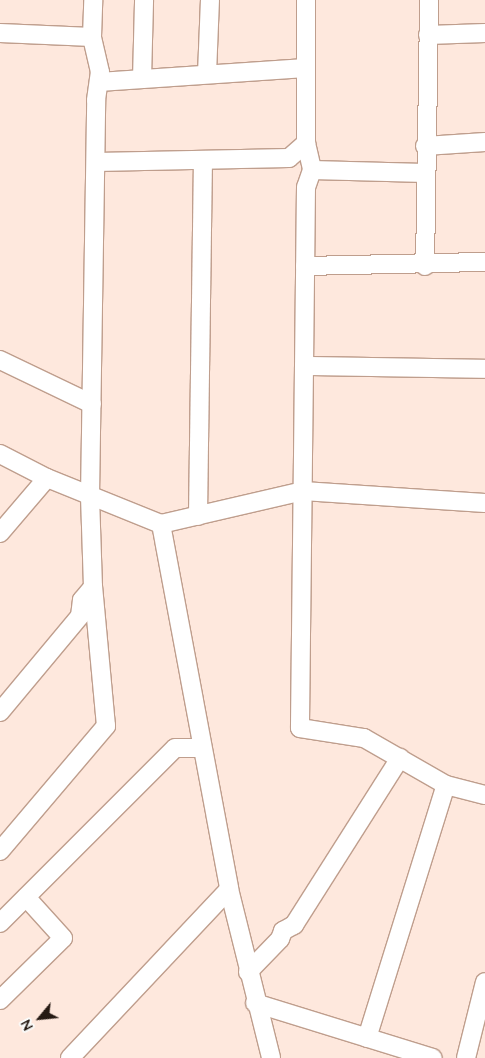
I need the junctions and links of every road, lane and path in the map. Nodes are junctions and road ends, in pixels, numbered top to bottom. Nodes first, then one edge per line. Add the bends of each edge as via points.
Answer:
1 (93, 0) edge
2 (144, 0) edge
3 (210, 0) edge
4 (306, 0) edge
5 (429, 0) edge
6 (485, 32) edge
7 (0, 33) edge
8 (428, 35) junction
9 (92, 37) junction
10 (306, 68) junction
11 (207, 74) junction
12 (142, 79) junction
13 (99, 82) junction
14 (306, 142) junction
15 (485, 142) edge
16 (425, 146) junction
17 (203, 160) junction
18 (96, 162) junction
19 (312, 170) junction
20 (425, 173) junction
21 (485, 262) edge
22 (305, 266) junction
23 (425, 266) junction
24 (0, 360) edge
25 (304, 366) junction
26 (485, 369) edge
27 (92, 404) junction
28 (0, 454) edge
29 (47, 478) junction
30 (303, 491) junction
31 (90, 496) junction
32 (485, 503) edge
33 (198, 516) junction
34 (161, 524) junction
35 (0, 533) edge
36 (93, 587) junction
37 (0, 712) edge
38 (201, 748) junction
39 (400, 758) junction
40 (446, 785) junction
41 (485, 795) edge
42 (0, 851) edge
43 (229, 890) junction
44 (26, 897) junction
45 (0, 923) edge
46 (248, 972) junction
47 (485, 982) edge
48 (0, 1000) edge
49 (255, 1003) junction
50 (367, 1038) junction
51 (70, 1058) edge
52 (271, 1058) edge
53 (433, 1058) edge
54 (466, 1058) edge

1 - 9 street
2 - 12 street
3 - 11 street
4 - 10 street
5 - 8 street
6 - 8 street
7 - 9 street
8 - 16 street
9 - 13 street via 98,59
10 - 11 street
10 - 14 street
11 - 12 street
12 - 13 street
13 - 18 street
14 - 17 street via 289,158
14 - 19 street
15 - 16 street
16 - 20 street
17 - 18 street
17 - 33 street
18 - 27 street
19 - 20 street
19 - 22 street via 306,187
20 - 23 street
21 - 23 street
22 - 23 street
22 - 25 street
24 - 27 street
25 - 26 street
25 - 30 street
27 - 31 street
28 - 29 street
29 - 31 street
29 - 35 street
30 - 32 street
30 - 33 street
30 - 39 street via 300,728 364,738
31 - 34 street
31 - 36 street
33 - 34 street
34 - 38 street
36 - 37 street via 82,600 80,616
36 - 42 street via 106,726
38 - 43 street
38 - 44 street via 175,748
39 - 40 street
39 - 46 street via 294,926 283,931 280,939
40 - 41 street
40 - 50 street
43 - 46 street
43 - 51 street
44 - 45 street
44 - 48 street via 63,938
46 - 49 street
47 - 54 street
49 - 50 street
49 - 52 street
50 - 53 street

